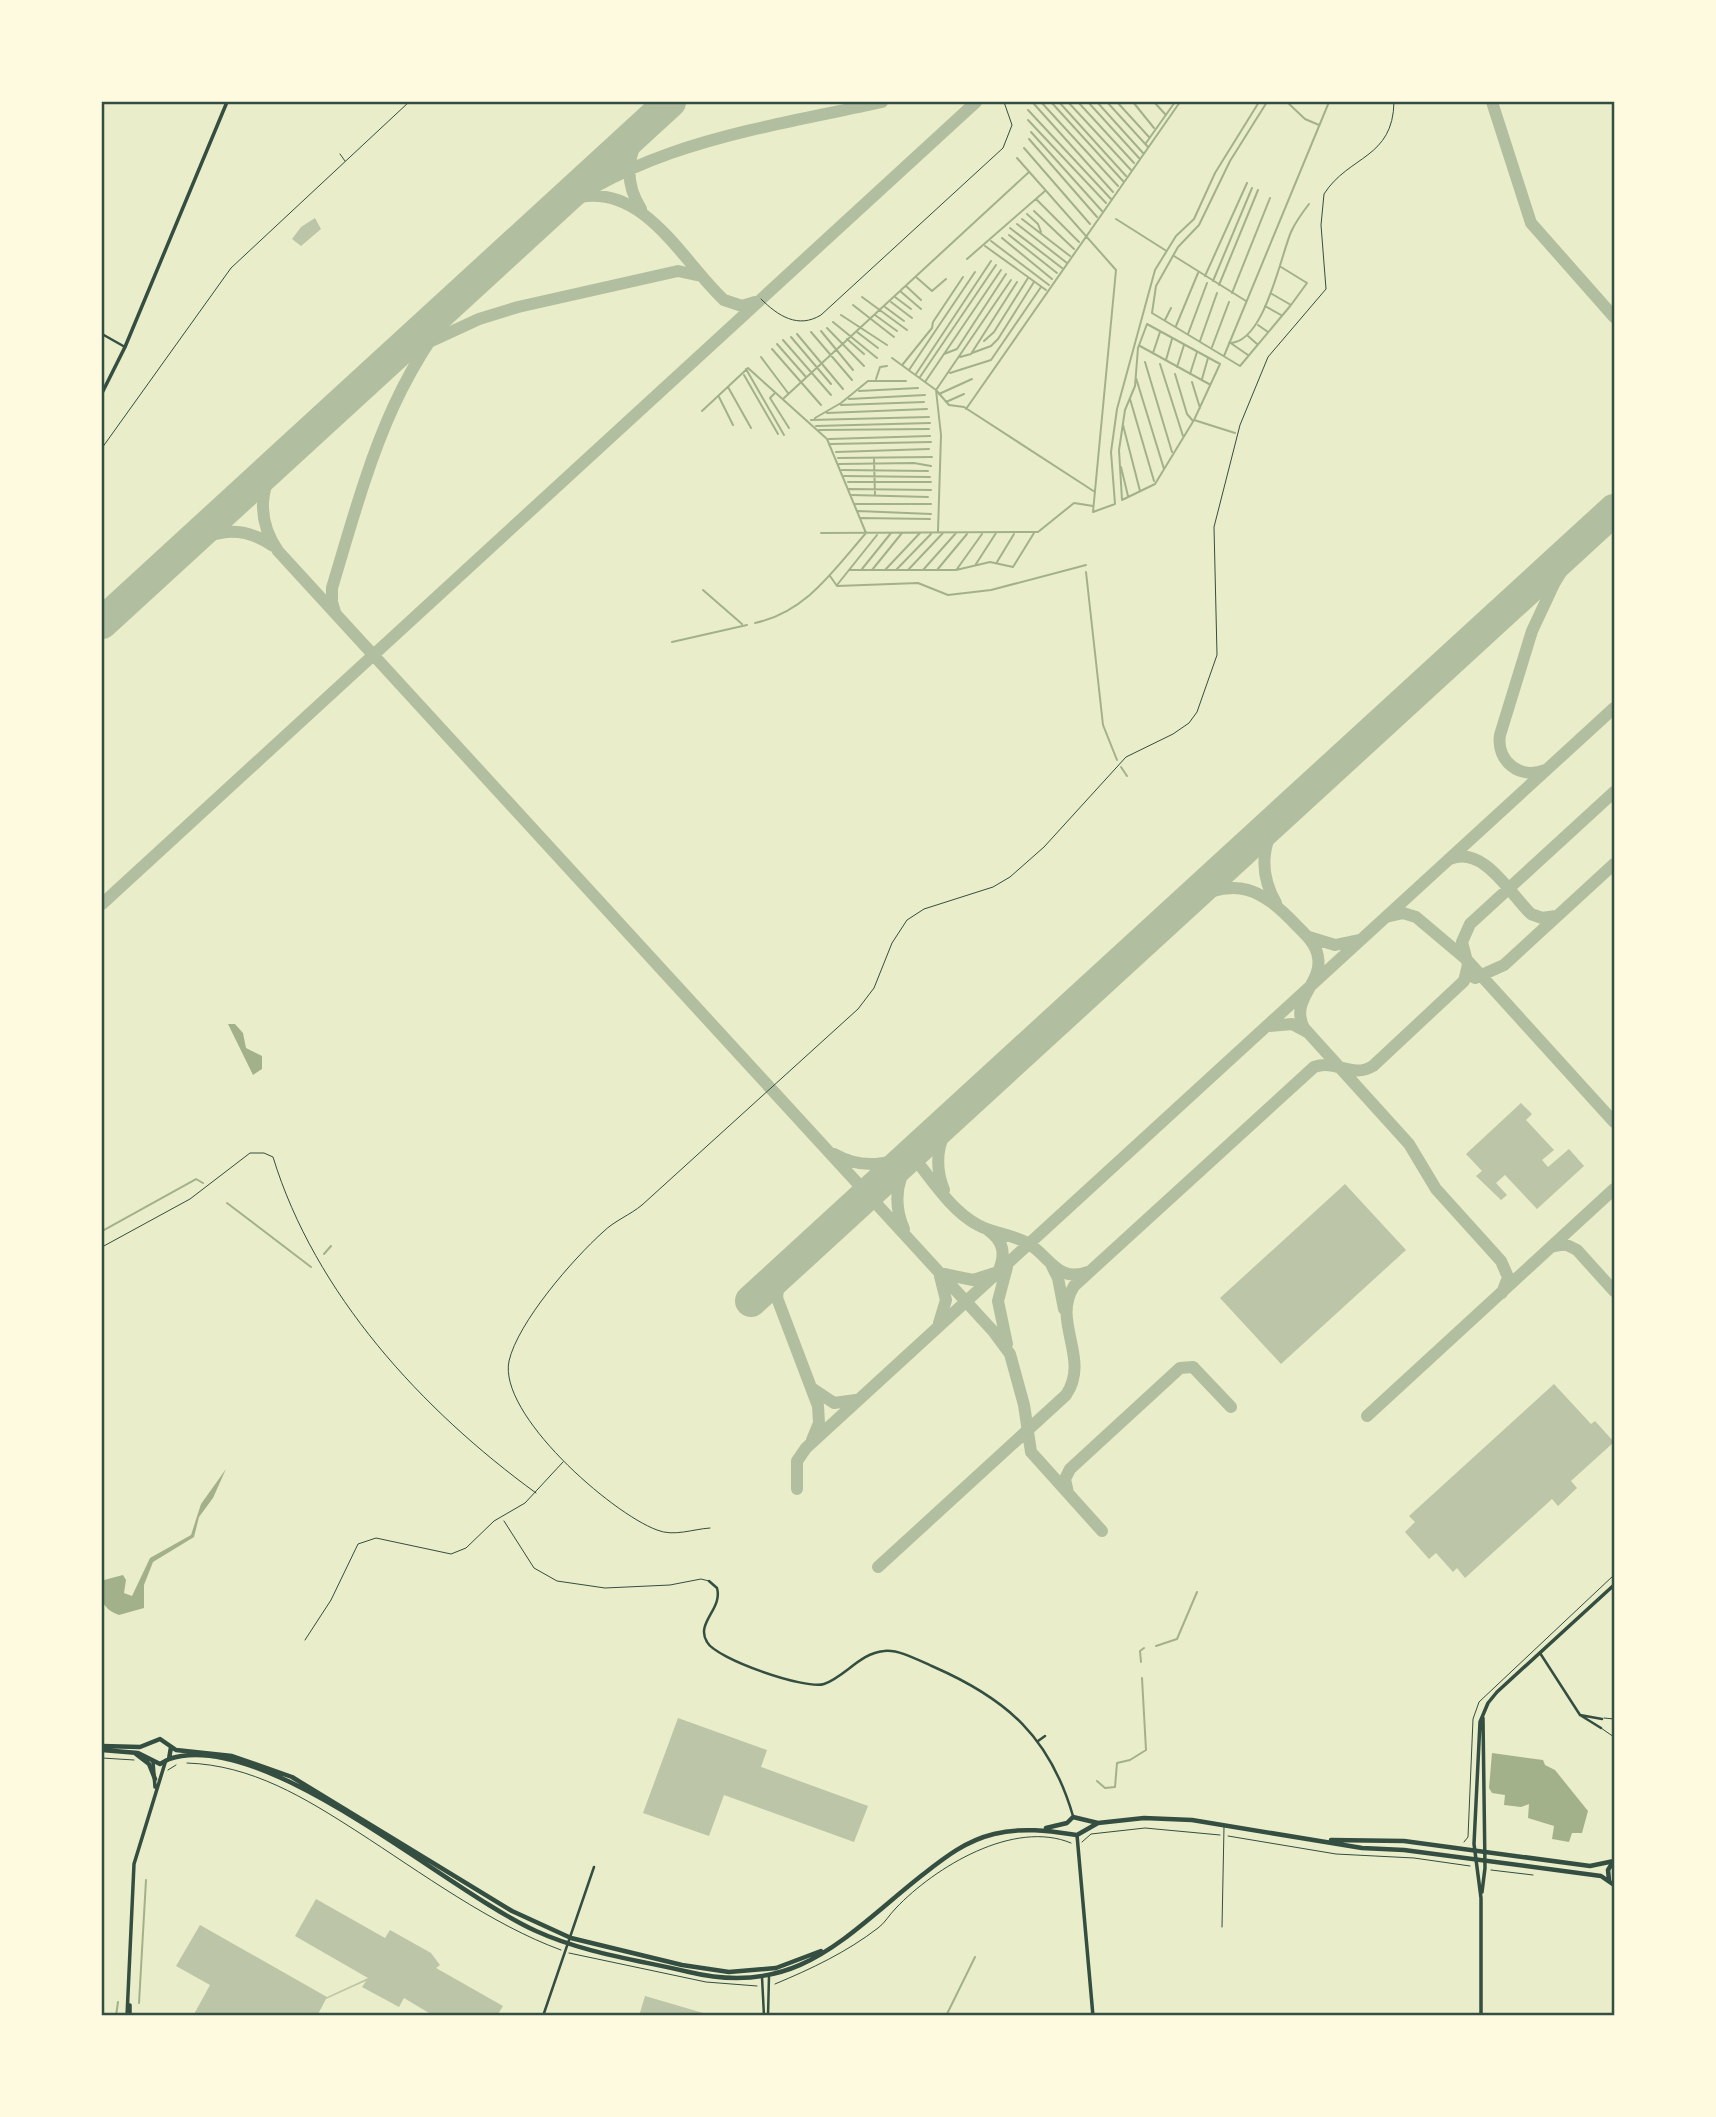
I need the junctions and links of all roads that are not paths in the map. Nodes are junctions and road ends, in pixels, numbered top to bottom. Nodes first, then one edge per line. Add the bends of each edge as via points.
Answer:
1 (227, 102) edge
2 (409, 102) edge
3 (1004, 102) edge
4 (1394, 102) edge
5 (340, 154) dead end
6 (345, 161) junction
7 (761, 299) dead end
8 (102, 334) edge
9 (125, 347) junction
10 (102, 393) edge
11 (102, 448) edge
12 (102, 1247) edge
13 (565, 1460) junction
14 (536, 1493) junction
15 (502, 1519) junction
16 (710, 1528) dead end
17 (709, 1581) joint
18 (1615, 1585) edge
19 (305, 1640) dead end
20 (1539, 1652) junction
21 (1580, 1715) junction
22 (1483, 1716) junction
23 (1602, 1719) junction
24 (1615, 1719) edge
25 (1601, 1728) junction
26 (1045, 1736) dead end
27 (1615, 1737) edge
28 (1038, 1741) junction
29 (150, 1743) junction
30 (170, 1746) junction
31 (102, 1748) edge
32 (132, 1751) junction
33 (150, 1759) junction
34 (167, 1761) junction
35 (156, 1779) junction
36 (155, 1797) junction
37 (1073, 1817) junction
38 (1083, 1821) junction
39 (1098, 1823) junction
40 (1067, 1824) junction
41 (1224, 1825) junction
42 (1042, 1829) junction
43 (1084, 1830) junction
44 (1068, 1832) junction
45 (1077, 1835) junction
46 (1316, 1840) junction
47 (1475, 1850) junction
48 (1483, 1851) junction
49 (1476, 1859) junction
50 (1484, 1860) junction
51 (1614, 1861) edge
52 (594, 1867) dead end
53 (1609, 1881) junction
54 (1615, 1885) edge
55 (1481, 1898) junction
56 (1222, 1927) dead end
57 (571, 1938) junction
58 (569, 1944) junction
59 (768, 1973) junction
60 (761, 1974) junction
61 (129, 2015) edge
62 (543, 2015) edge
63 (766, 2015) edge
64 (1093, 2015) edge
65 (1481, 2015) edge

1 - 9 main road
2 - 6 lane
3 - 7 lane via 1012,125 1003,148 821,315 804,321 788,319
4 - 13 lane via 1392,125 1384,140 1324,194 1321,225 1326,289 1268,357 1240,425 1214,527 1217,655 1197,712 1173,734 1126,757 1044,847 1010,877 907,920 876,984 858,1009 642,1205 603,1232 538,1306 513,1348 509,1380 520,1410
5 - 6 lane
6 - 11 lane via 223,276
8 - 9 street
9 - 10 main road
12 - 14 lane via 190,1199 250,1153 272,1157 312,1247 363,1327 438,1412
13 - 14 lane
13 - 16 lane via 590,1485 652,1528 671,1533
14 - 15 lane
15 - 17 lane via 534,1568 556,1581 604,1588
15 - 19 lane via 466,1548 451,1554 376,1538 358,1544
17 - 28 street via 718,1593 704,1637 718,1653 808,1686 832,1681 873,1653 892,1651 995,1698
18 - 20 main road
20 - 21 street
20 - 22 main road via 1497,1692
21 - 23 street
21 - 25 street
22 - 47 main road via 1478,1739
22 - 48 main road
23 - 24 lane
23 - 25 lane
25 - 27 lane
26 - 28 street
28 - 37 street via 1060,1779
29 - 30 main road via 160,1740
29 - 31 main road
29 - 33 main road
30 - 34 main road
30 - 57 main road via 232,1756 292,1777 520,1915
31 - 32 main road
32 - 33 main road
32 - 35 main road via 149,1764
33 - 34 main road
33 - 35 main road
34 - 36 main road
34 - 58 main road via 191,1755 231,1760 291,1782 507,1916
35 - 36 main road
36 - 61 main road via 134,1864
37 - 38 main road
37 - 40 main road
38 - 39 main road
38 - 43 main road
39 - 41 main road via 1164,1818
39 - 43 main road
40 - 42 main road
40 - 44 main road
41 - 46 main road
41 - 56 lane
42 - 44 main road
42 - 59 main road via 996,1833 963,1846 826,1949
43 - 45 main road
44 - 45 main road
45 - 64 main road
46 - 47 main road via 1404,1840
46 - 49 main road
47 - 48 main road
47 - 49 main road
48 - 50 main road
48 - 51 main road via 1590,1866
49 - 50 main road
49 - 55 main road
50 - 53 main road via 1601,1876
50 - 55 main road
51 - 53 main road via 1608,1870
52 - 57 street
53 - 54 main road
55 - 65 main road
57 - 58 street
57 - 60 main road via 696,1968
58 - 60 main road via 692,1973 727,1978
58 - 62 street
59 - 60 main road
59 - 63 street
60 - 63 street

